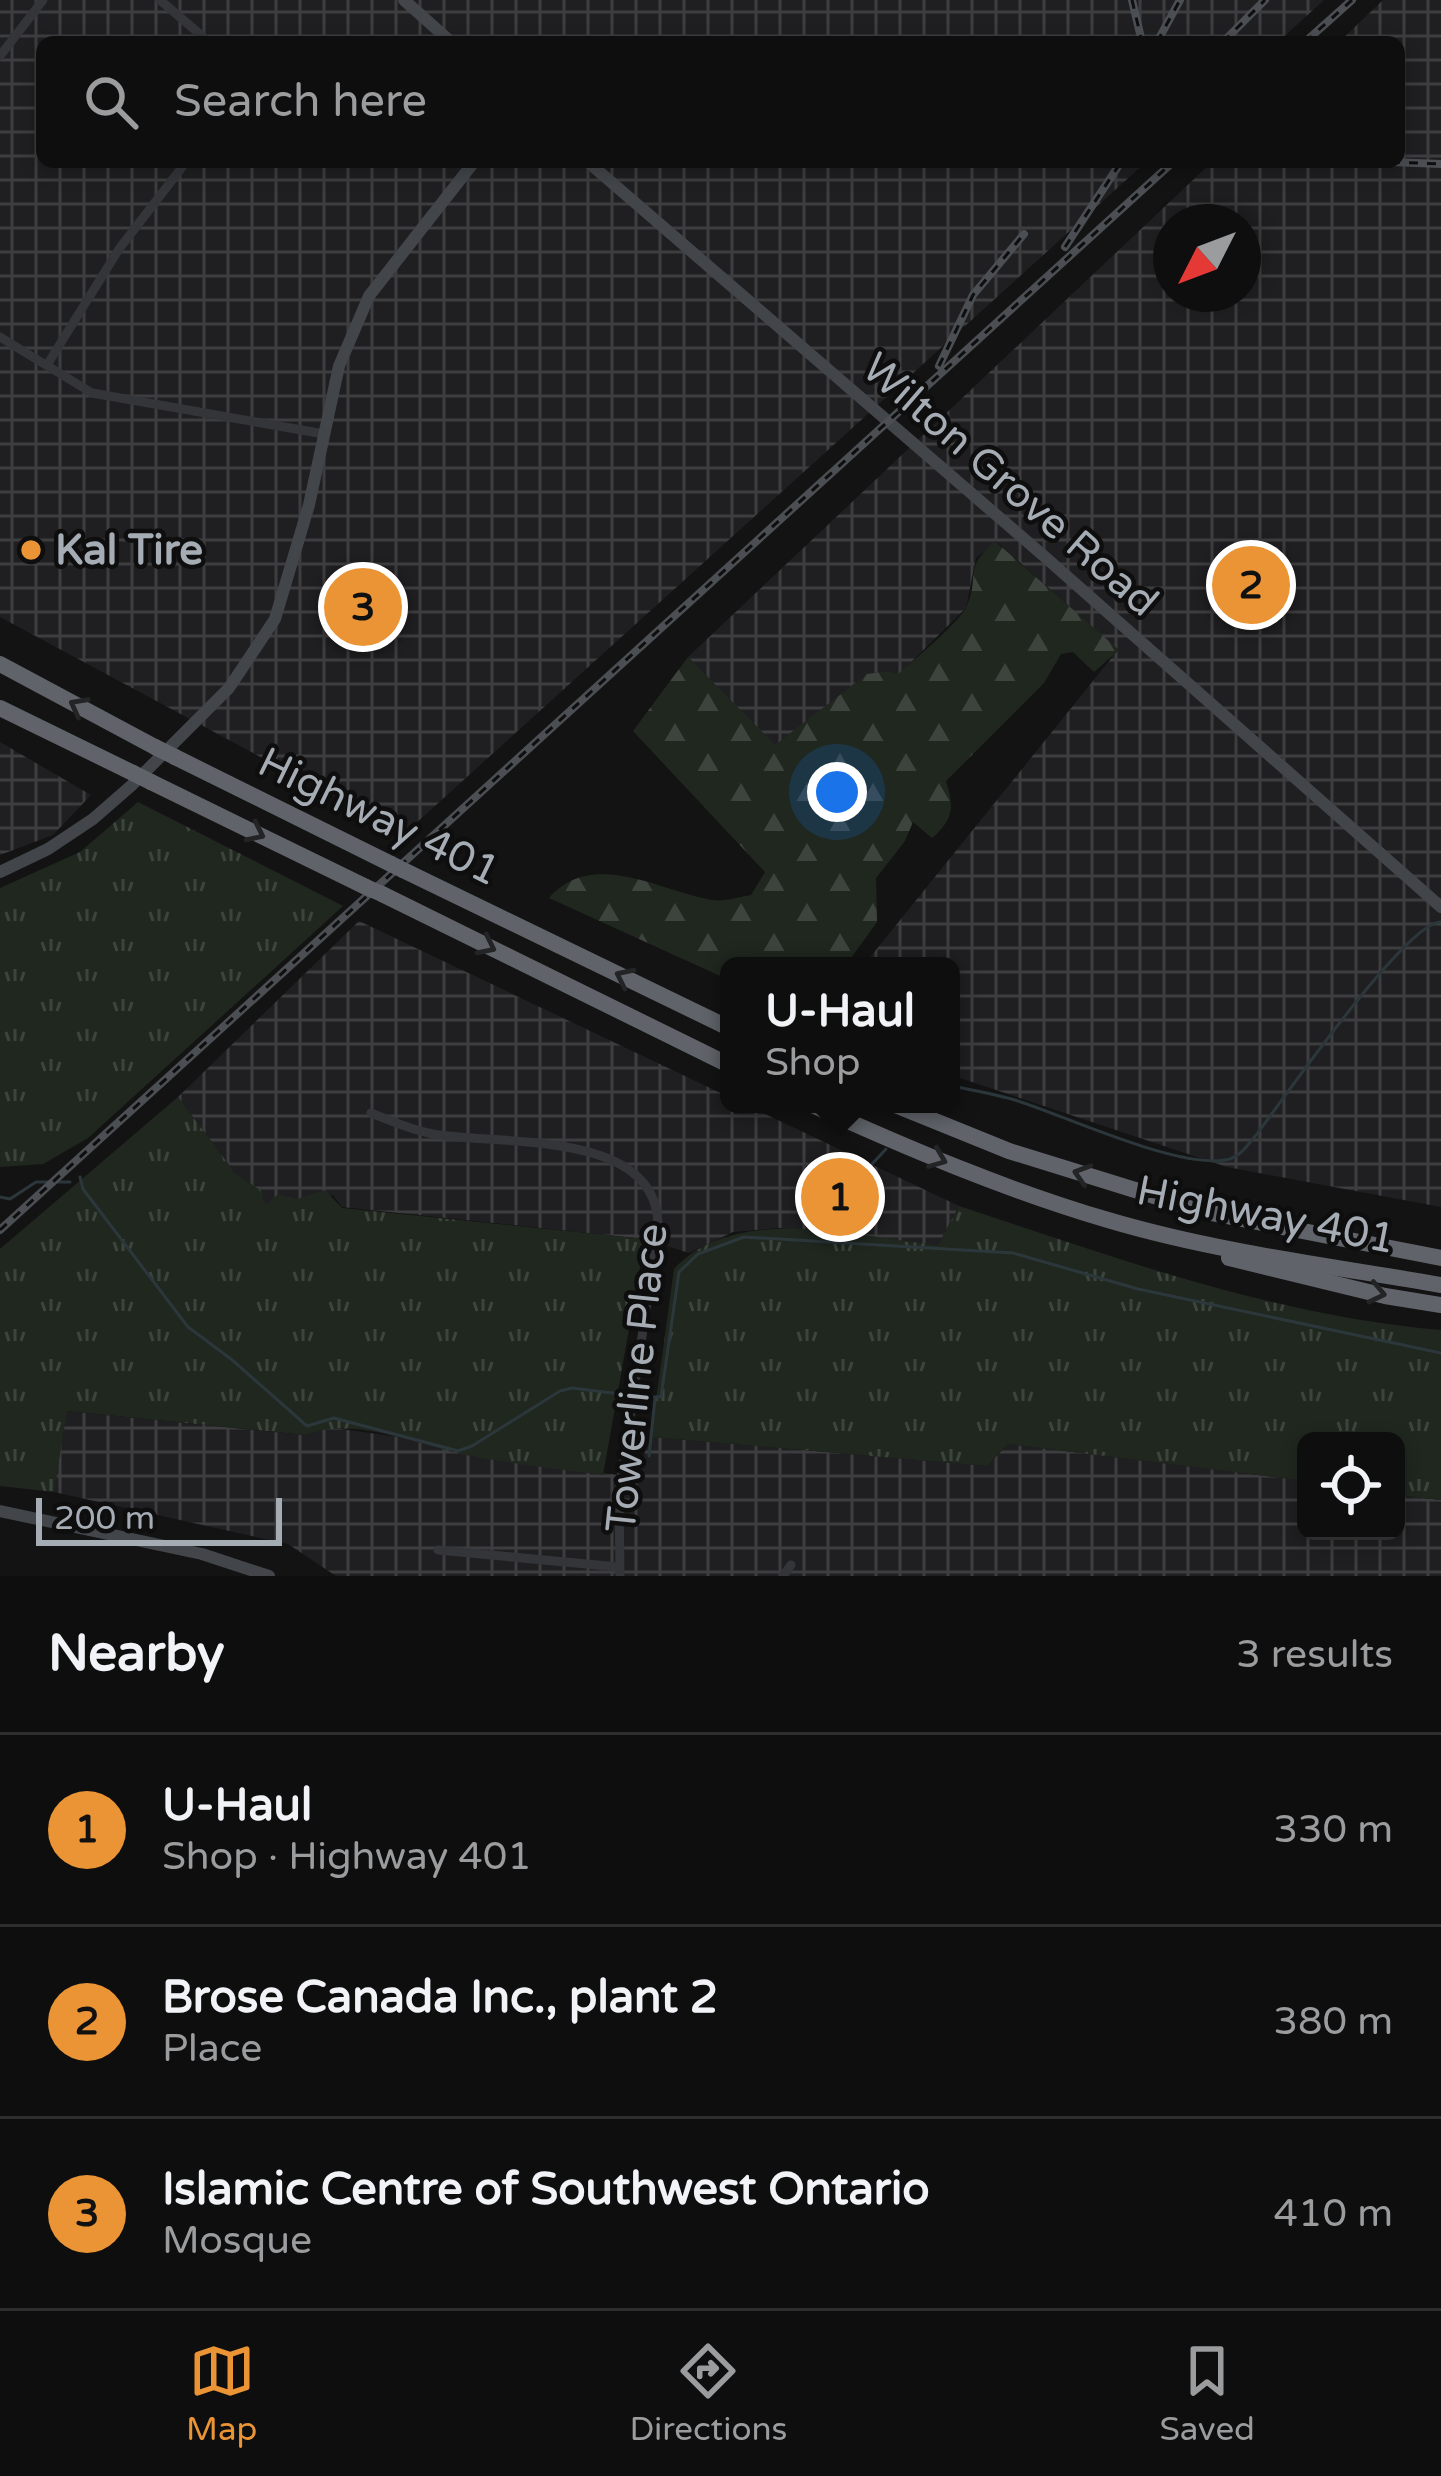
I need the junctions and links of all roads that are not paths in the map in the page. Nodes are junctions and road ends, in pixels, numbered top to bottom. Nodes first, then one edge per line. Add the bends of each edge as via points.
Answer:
1 (43, 0) edge
2 (160, 0) edge
3 (404, 0) edge
4 (202, 36) edge
5 (445, 36) edge
6 (0, 56) edge
7 (181, 168) edge
8 (469, 168) edge
9 (595, 168) edge
10 (0, 337) edge
11 (47, 365) junction
12 (324, 434) junction
13 (0, 664) edge
14 (0, 708) edge
15 (0, 872) edge
16 (1441, 907) edge
17 (720, 1024) edge
18 (720, 1061) edge
19 (371, 1113) dead end
20 (831, 1113) edge
21 (915, 1113) edge
22 (1184, 1240) junction
23 (1372, 1245) junction
24 (1441, 1246) edge
25 (1441, 1258) edge
26 (1441, 1285) edge
27 (1441, 1305) edge
28 (0, 1511) edge
29 (438, 1550) dead end
30 (791, 1565) dead end
31 (619, 1571) edge
32 (269, 1576) edge
33 (783, 1576) edge

1 - 6 street
2 - 4 street
3 - 5 main road
7 - 11 street via 118,249
8 - 12 main road via 369,296 339,366
9 - 16 main road, Wilton Grove Road
10 - 11 street
11 - 12 street via 92,393
12 - 15 main road via 280,611 229,688 93,820
17 -> 13 highway, Highway 401, bridge
14 -> 18 highway, Highway 401, bridge
19 - 31 street, Towerline Place via 433,1134 599,1154 626,1165 650,1190 658,1228 619,1492
20 -> 22 highway, Highway 401 via 989,1180
23 -> 21 highway, Highway 401 via 1206,1212
22 - 26 highway, Highway 401
22 -> 27 highway via 1219,1256
23 - 24 highway
23 - 25 highway, Highway 401
28 - 32 main road
29 - 31 street
30 - 33 street

